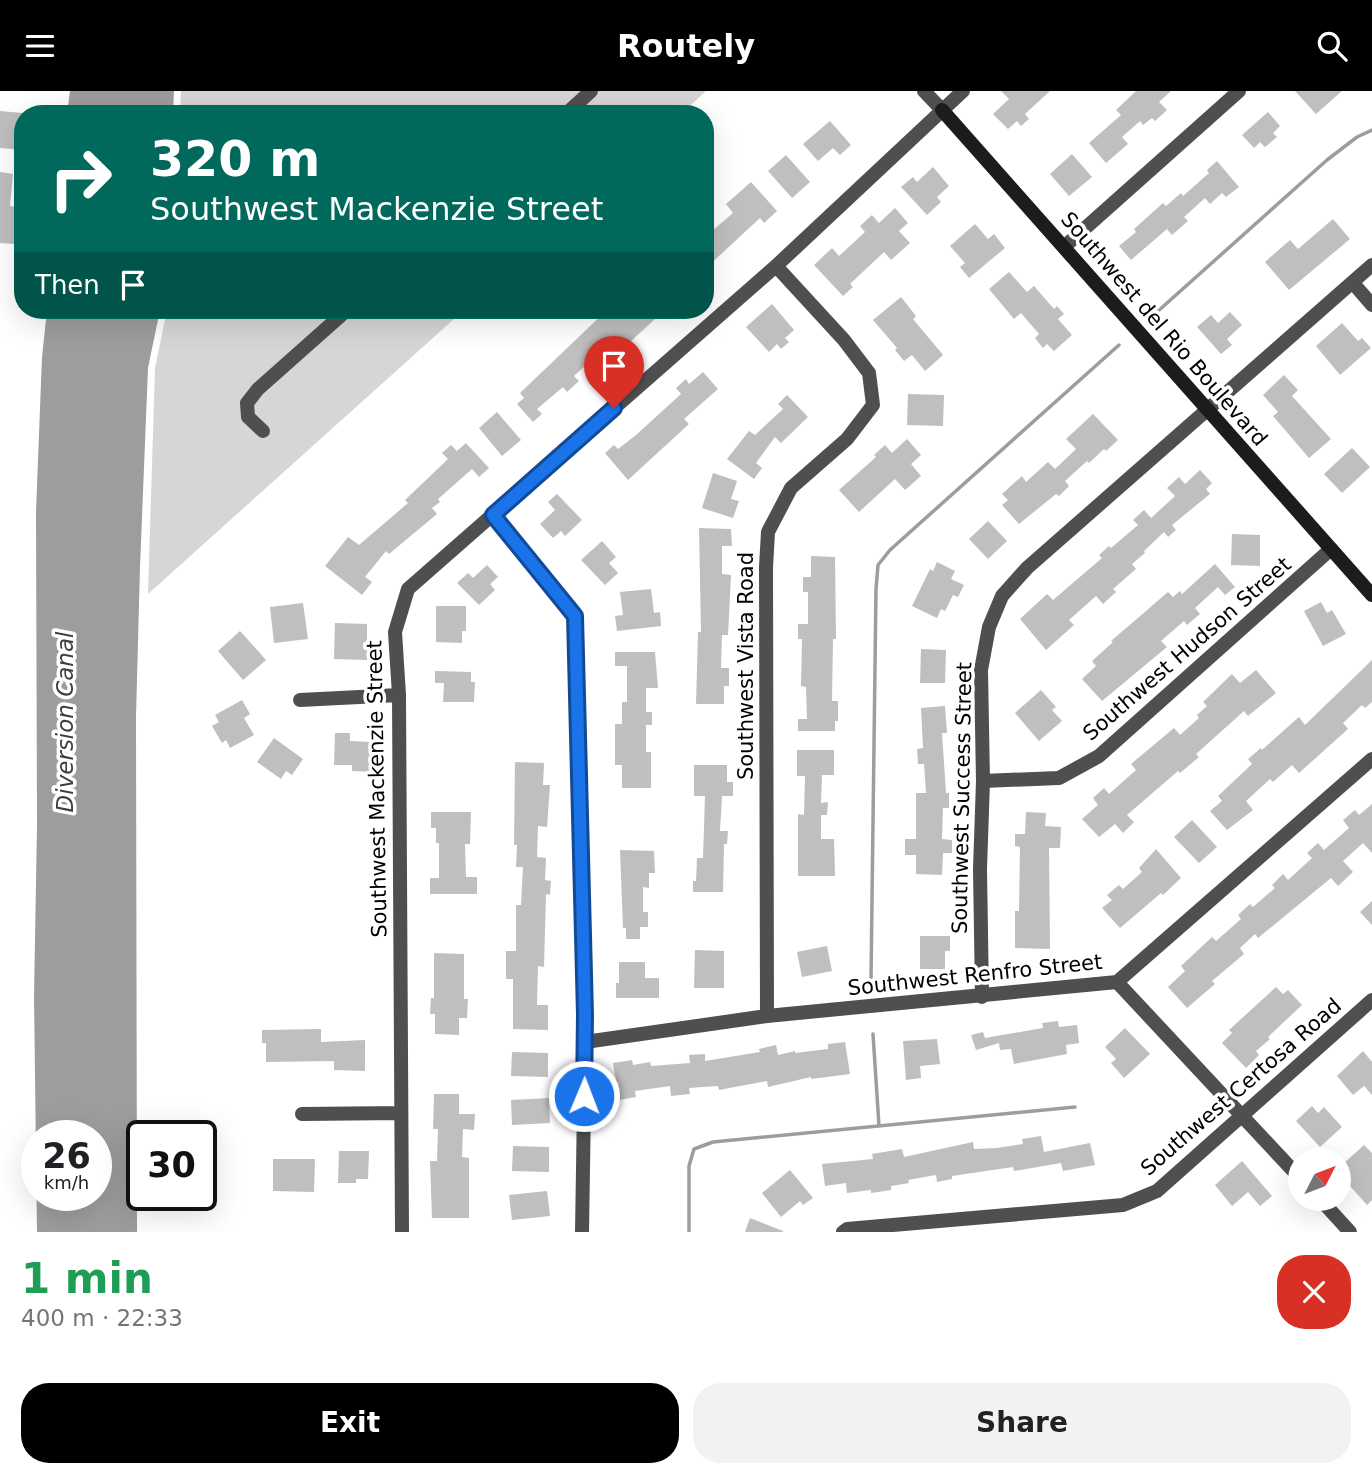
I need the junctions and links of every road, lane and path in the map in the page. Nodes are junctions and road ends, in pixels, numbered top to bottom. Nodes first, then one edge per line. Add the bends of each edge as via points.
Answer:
1 (592, 91) edge
2 (924, 91) edge
3 (963, 91) edge
4 (1239, 91) edge
5 (576, 105) edge
6 (942, 110) junction
7 (1064, 247) junction
8 (1372, 265) edge
9 (776, 266) junction
10 (1353, 283) junction
11 (1372, 305) edge
12 (337, 319) edge
13 (1207, 411) junction
14 (263, 431) dead end
15 (493, 515) junction
16 (1331, 549) junction
17 (1372, 595) edge
18 (399, 695) junction
19 (300, 700) dead end
20 (1372, 759) edge
21 (983, 781) junction
22 (1117, 982) junction
23 (982, 997) junction
24 (1372, 1000) edge
25 (767, 1016) junction
26 (585, 1042) junction
27 (400, 1113) junction
28 (302, 1114) dead end
29 (1243, 1116) junction
30 (1288, 1165) edge
31 (1331, 1211) edge
32 (402, 1232) edge
33 (582, 1232) edge
34 (843, 1232) edge
35 (1350, 1232) edge

1 - 5 street
2 - 6 street, Southwest del Rio Boulevard
3 - 6 street, Southwest Mackenzie Street
4 - 7 street
6 - 7 street, Southwest del Rio Boulevard
6 - 9 street, Southwest Mackenzie Street
7 - 13 street, Southwest del Rio Boulevard
8 - 10 street, Southwest Success Street
9 - 15 street, Southwest Mackenzie Street
9 - 25 street, Southwest Vista Road via 869,373 873,405 847,439 791,488 768,531
10 - 11 street
10 - 13 street, Southwest Success Street
12 - 14 street via 247,403 248,417
13 - 16 street, Southwest del Rio Boulevard
13 - 21 street, Southwest Success Street via 1027,568 1002,596 989,627 981,670
15 - 18 street, Southwest Mackenzie Street via 408,589 395,632
15 - 26 street via 575,616
16 - 17 street, Southwest del Rio Boulevard
16 - 21 street, Southwest Hudson Street via 1099,757 1059,778
18 - 19 street
18 - 27 street, Southwest Mackenzie Street
20 - 22 street, Southwest Renfro Street
21 - 23 street, Southwest Success Street
22 - 23 street, Southwest Renfro Street
22 - 29 street
23 - 25 street, Southwest Renfro Street
24 - 29 street, Southwest Certosa Road
25 - 26 street, Southwest Renfro Street
26 - 33 street
27 - 28 street
27 - 32 street, Southwest Mackenzie Street
29 - 30 street
29 - 34 street, Southwest Certosa Road via 1157,1191 1123,1205
31 - 35 street

